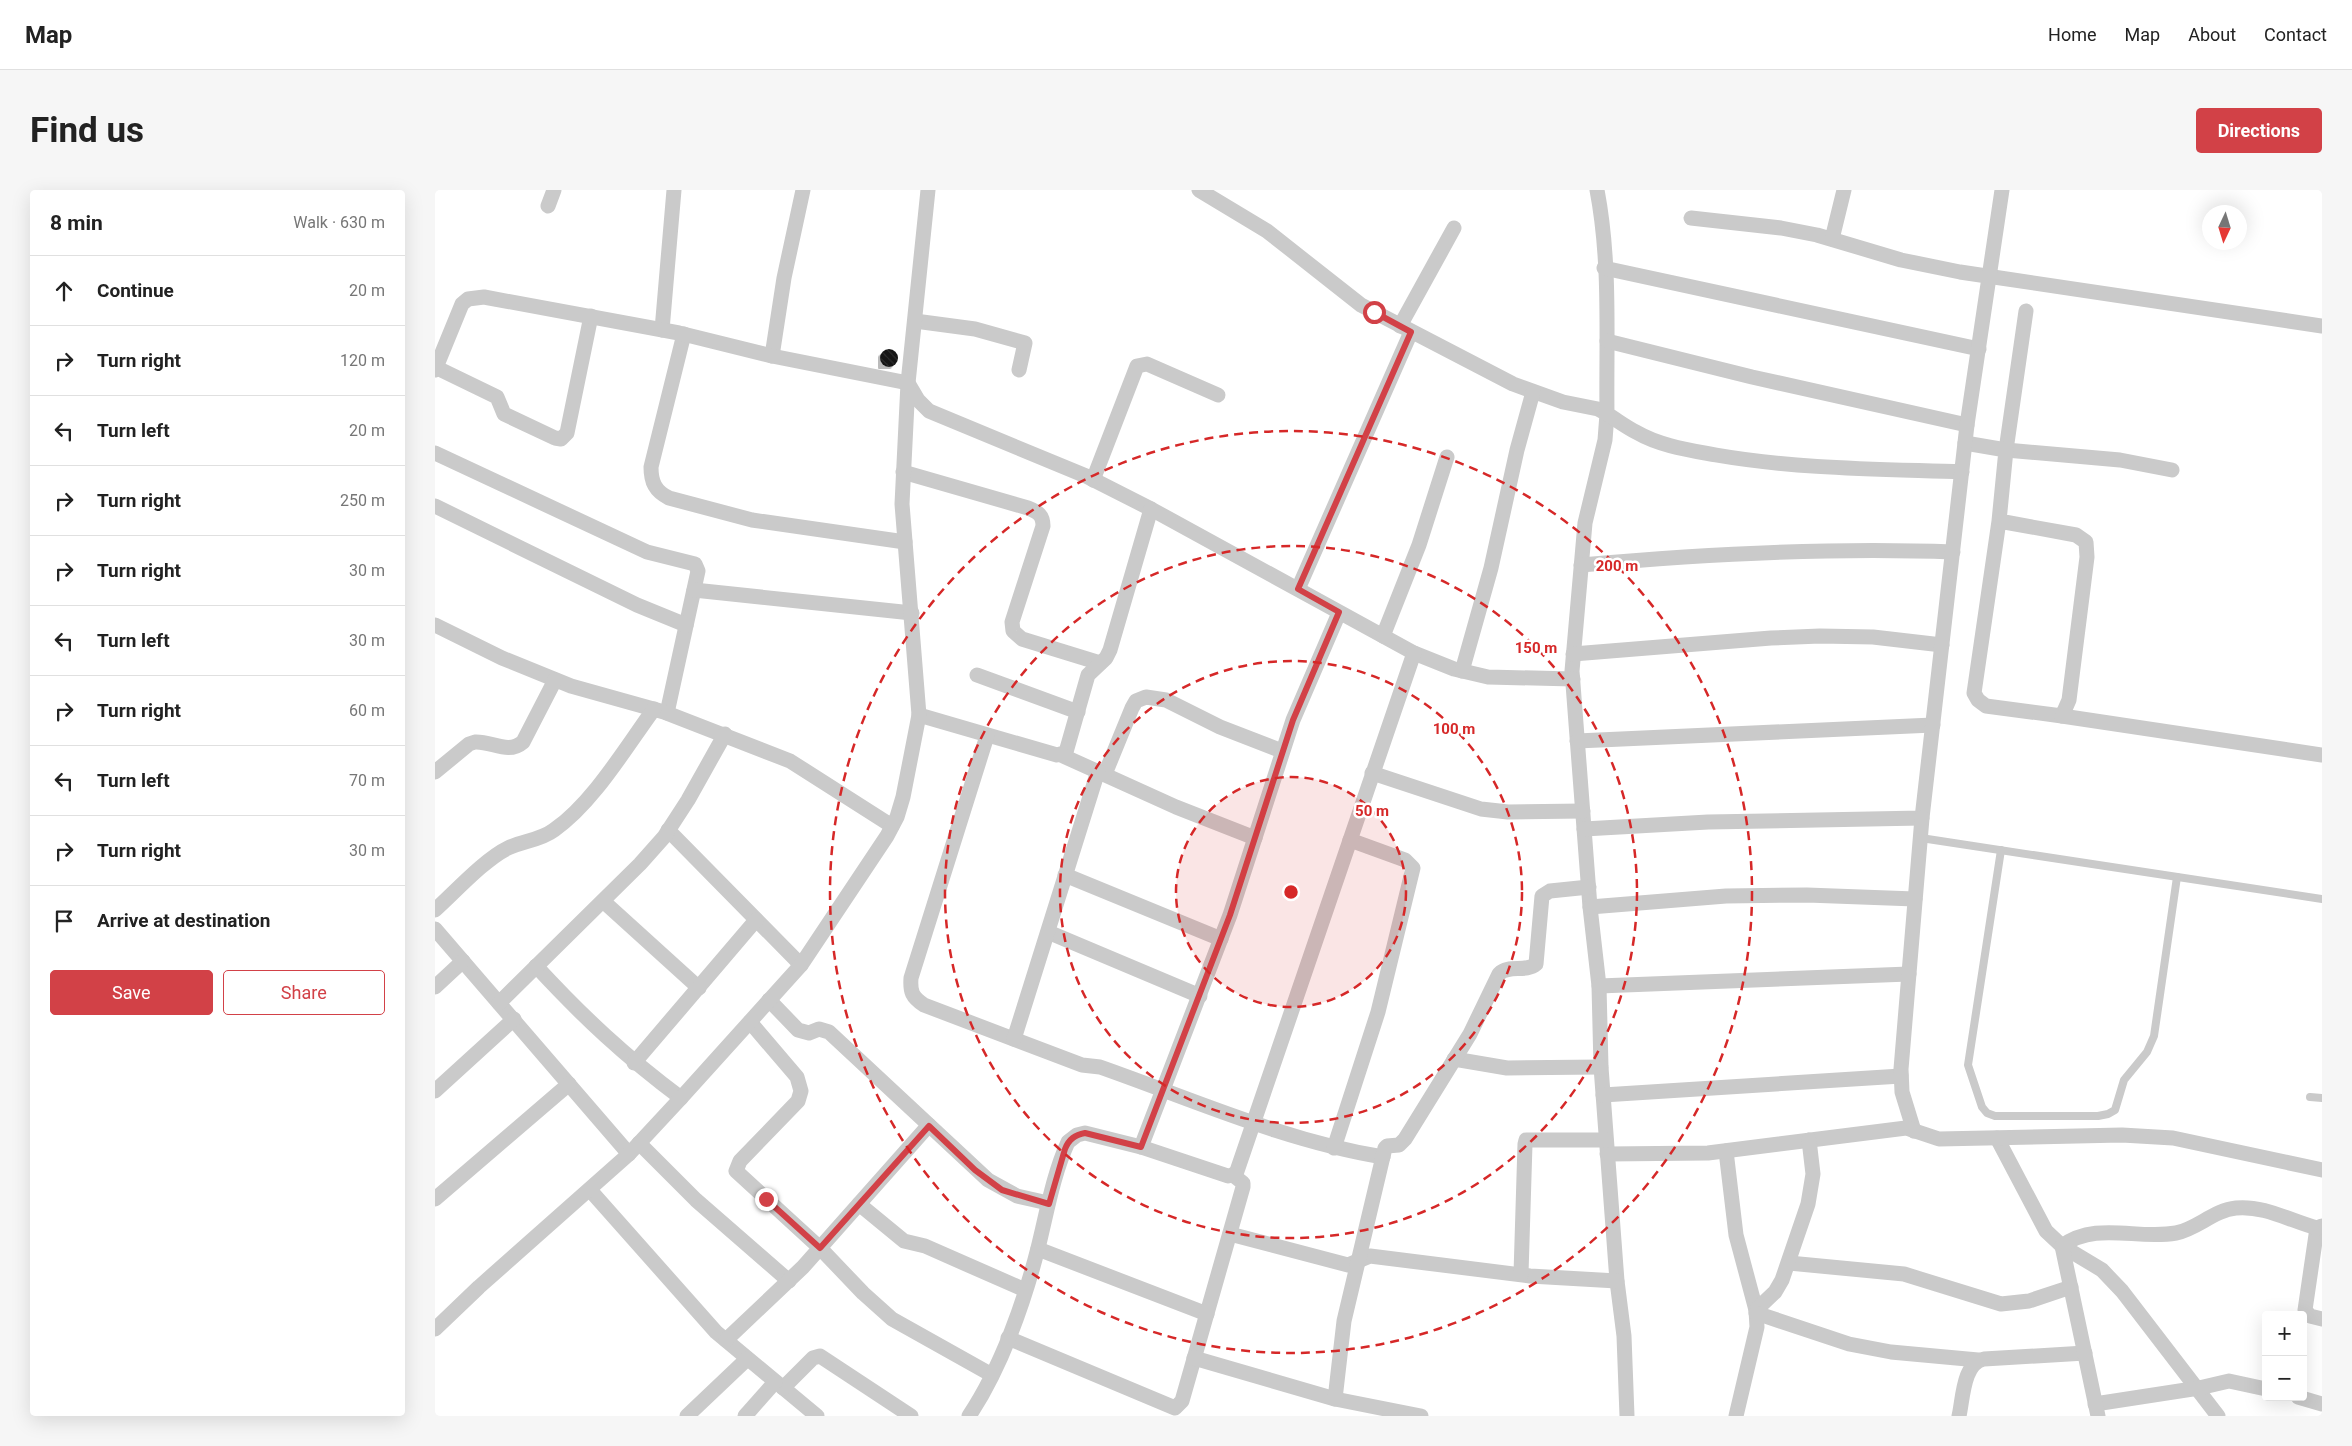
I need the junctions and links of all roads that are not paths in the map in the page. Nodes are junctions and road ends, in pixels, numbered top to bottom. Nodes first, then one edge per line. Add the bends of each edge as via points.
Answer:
1 (554, 190) edge
2 (674, 190) edge
3 (803, 190) edge
4 (928, 190) edge
5 (1199, 190) edge
6 (1597, 190) edge
7 (1844, 190) edge
8 (2003, 190) edge
9 (548, 206) dead end
10 (1691, 218) dead end
11 (1453, 228) dead end
12 (1831, 239) junction
13 (1604, 268) junction
14 (1990, 275) junction
15 (2026, 311) dead end
16 (591, 316) junction
17 (915, 321) junction
18 (2322, 326) edge
19 (1406, 329) junction
20 (662, 330) junction
21 (684, 334) junction
22 (1607, 341) junction
23 (1979, 349) junction
24 (772, 356) junction
25 (435, 368) edge
26 (1019, 370) dead end
27 (908, 383) junction
28 (1533, 392) junction
29 (1218, 395) dead end
30 (1607, 414) junction
31 (1967, 425) junction
32 (1965, 443) junction
33 (2007, 450) junction
34 (435, 453) edge
35 (1447, 457) dead end
36 (2172, 470) dead end
37 (903, 472) junction
38 (1962, 472) junction
39 (1093, 480) junction
40 (435, 506) edge
41 (1151, 508) junction
42 (1999, 521) junction
43 (905, 542) junction
44 (1953, 552) junction
45 (1581, 565) junction
46 (1298, 589) junction
47 (694, 590) junction
48 (1339, 612) junction
49 (912, 613) junction
50 (435, 625) edge
51 (686, 626) junction
52 (1383, 636) junction
53 (1942, 645) junction
54 (1414, 653) junction
55 (1573, 654) junction
56 (1100, 663) junction
57 (1462, 671) junction
58 (977, 675) dead end
59 (1573, 679) junction
60 (555, 680) junction
61 (660, 711) junction
62 (1078, 712) junction
63 (919, 716) junction
64 (2062, 716) junction
65 (1933, 725) junction
66 (725, 734) junction
67 (987, 736) junction
68 (1577, 741) junction
69 (1282, 751) junction
70 (1061, 755) junction
71 (2322, 755) edge
72 (435, 772) edge
73 (1101, 773) junction
74 (1372, 773) junction
75 (1583, 810) junction
76 (1922, 818) junction
77 (892, 826) junction
78 (1585, 829) junction
79 (668, 830) junction
80 (1255, 838) junction
81 (1921, 838) junction
82 (1350, 840) junction
83 (2001, 850) junction
84 (1065, 876) junction
85 (2177, 877) junction
86 (1589, 887) junction
87 (1915, 899) junction
88 (2322, 899) edge
89 (603, 901) junction
90 (1591, 907) junction
91 (435, 910) edge
92 (757, 920) junction
93 (435, 929) edge
94 (1047, 932) junction
95 (1221, 939) junction
96 (463, 961) junction
97 (801, 965) junction
98 (536, 966) junction
99 (1909, 974) junction
100 (1599, 986) junction
101 (435, 987) edge
102 (699, 988) junction
103 (1201, 996) junction
104 (769, 1000) junction
105 (499, 1003) junction
106 (514, 1019) junction
107 (749, 1022) junction
108 (1014, 1039) junction
109 (1454, 1059) junction
110 (634, 1063) junction
111 (1601, 1067) junction
112 (1901, 1076) junction
113 (569, 1084) junction
114 (1164, 1089) junction
115 (435, 1091) edge
116 (1603, 1095) junction
117 (2310, 1097) dead end
118 (681, 1098) junction
119 (2322, 1098) edge
120 (1253, 1123) junction
121 (929, 1126) junction
122 (1915, 1131) junction
123 (1997, 1138) junction
124 (1809, 1140) junction
125 (1141, 1147) junction
126 (1607, 1147) junction
127 (634, 1148) junction
128 (1334, 1148) junction
129 (1726, 1151) junction
130 (1383, 1157) junction
131 (2322, 1170) edge
132 (1233, 1175) junction
133 (590, 1190) junction
134 (435, 1199) edge
135 (859, 1204) junction
136 (1049, 1204) junction
137 (2319, 1227) edge
138 (1230, 1234) junction
139 (2062, 1246) junction
140 (820, 1248) junction
141 (1038, 1249) junction
142 (1357, 1262) junction
143 (1789, 1263) junction
144 (1521, 1274) junction
145 (789, 1281) junction
146 (1617, 1281) junction
147 (2071, 1287) junction
148 (1025, 1290) junction
149 (1756, 1312) junction
150 (1207, 1314) junction
151 (2322, 1320) edge
152 (435, 1329) edge
153 (1007, 1338) junction
154 (726, 1340) junction
155 (2085, 1353) junction
156 (1194, 1358) junction
157 (747, 1359) junction
158 (1978, 1360) junction
159 (992, 1375) junction
160 (779, 1385) junction
161 (2199, 1388) junction
162 (2262, 1388) edge
163 (1335, 1399) junction
164 (2307, 1400) edge
165 (2322, 1404) edge
166 (2097, 1410) edge
167 (687, 1416) edge
168 (745, 1416) edge
169 (817, 1416) edge
170 (911, 1416) edge
171 (969, 1416) edge
172 (1421, 1416) edge
173 (1627, 1416) edge
174 (1735, 1416) edge
175 (1959, 1416) edge
176 (2218, 1416) edge

1 - 9 street
2 - 20 street
3 - 24 street via 783,278
4 - 17 street
5 - 19 street via 1267,231 1361,305
6 - 13 street via 1602,215
7 - 12 street
8 - 14 street
10 - 12 street via 1781,228
11 - 19 street
12 - 14 street via 1933,267
13 - 22 street
13 - 23 street
14 - 18 street
14 - 23 street
15 - 33 street
16 - 20 street
16 - 25 street via 484,297 468,299 461,304
16 - 25 street via 567,433 561,439 504,414 497,397
17 - 26 street via 975,329 1025,343
17 - 27 street
19 - 28 street
19 - 46 street
20 - 21 street
21 - 24 street
21 - 43 street via 651,467 651,478 661,494 752,520
22 - 30 street
22 - 31 street
23 - 31 street
24 - 27 street
27 - 37 street
27 - 39 street via 929,411
28 - 30 street
28 - 57 street via 1491,568
29 - 39 street via 1147,364 1137,366
30 - 38 street via 1636,433 1658,442 1722,456 1811,467
30 - 45 street via 1605,440 1585,523
31 - 32 street
32 - 33 street
32 - 38 street
33 - 36 street via 2120,460
33 - 42 street
34 - 47 street via 647,552 695,564 698,571
35 - 52 street via 1419,545
37 - 43 street
37 - 56 street via 1038,513 1043,519 1043,526 1012,622 1013,631 1022,639
38 - 44 street
39 - 41 street
40 - 51 street
41 - 46 street
41 - 56 street via 1111,650
42 - 64 street via 2077,535 2086,542 2087,557 2069,700
42 - 64 street via 1974,693 1986,706
43 - 49 street
44 - 45 street via 1807,550
44 - 53 street
45 - 55 street
46 - 48 street
47 - 49 street
47 - 51 street
48 - 52 street
48 - 69 street
49 - 63 street
50 - 60 street
51 - 61 street
52 - 54 street
53 - 55 street via 1873,637 1820,636
53 - 65 street
54 - 57 street
54 - 74 street
55 - 59 street
56 - 62 street via 1088,675
57 - 59 street via 1488,677
58 - 62 street
59 - 68 street
60 - 61 street
60 - 72 street via 518,746 508,748 475,742
61 - 66 street
61 - 91 street via 568,819 553,831 495,856
62 - 70 street via 1069,748
63 - 67 street
63 - 77 street via 903,797
64 - 71 street
65 - 68 street
65 - 76 street
66 - 77 street via 790,761
66 - 79 street
67 - 70 street
67 - 108 street via 911,978 910,990 924,1005
68 - 75 street
69 - 73 street via 1220,727 1173,703 1146,697 1131,708
69 - 80 street
70 - 73 street
73 - 80 street via 1176,808
73 - 84 street
74 - 75 street via 1481,809 1508,812
74 - 82 street
75 - 78 street
76 - 78 street via 1708,822
76 - 81 street
77 - 97 street
78 - 86 street
79 - 89 street via 641,864
79 - 92 street
80 - 95 street
81 - 83 lane
81 - 87 street
82 - 120 street
82 - 128 street via 1405,860 1413,868 1378,1012
83 - 85 lane
83 - 85 lane via 1968,1064 1982,1107 1995,1116 2098,1116 2115,1110 2125,1080 2147,1052 2154,1036
84 - 94 street
84 - 95 street
85 - 88 lane
86 - 90 street
86 - 109 street via 1550,891 1542,896 1536,964 1529,968 1503,970 1499,974
87 - 90 street via 1726,896
87 - 99 street
89 - 98 street
89 - 102 street
90 - 100 street
92 - 97 street
92 - 102 street
93 - 96 street
94 - 103 street
94 - 108 street
95 - 103 street
96 - 101 street
96 - 105 street
97 - 104 street
98 - 105 street
98 - 110 street via 579,1014
99 - 100 street
99 - 112 street
100 - 111 street
102 - 110 street
103 - 114 street
104 - 107 street
104 - 121 street via 798,1030 809,1033 825,1029 829,1032
105 - 106 street
106 - 113 street
106 - 115 street
107 - 118 street
107 - 140 street via 797,1077 801,1091 798,1101 740,1161 736,1171
108 - 114 street via 1082,1065 1100,1067
109 - 111 street via 1507,1068
109 - 130 street via 1405,1139 1387,1146
110 - 118 street
111 - 116 street
112 - 116 street
112 - 122 street via 1902,1092
113 - 127 street
113 - 134 street
114 - 120 street
114 - 125 street
116 - 126 street
117 - 119 lane
118 - 127 street
120 - 128 street
120 - 132 street
121 - 135 street
121 - 136 street via 975,1170 1002,1190
122 - 123 street via 1939,1139
122 - 124 street via 1899,1128
123 - 131 street via 2122,1135 2173,1138
123 - 139 street via 2046,1231
124 - 129 street
124 - 143 street via 1813,1174 1811,1188
125 - 132 street
125 - 136 street via 1085,1133 1077,1135 1065,1149
126 - 129 street
126 - 144 street via 1526,1140
126 - 146 street
127 - 133 street
127 - 145 street
128 - 130 street
129 - 149 street via 1736,1235
130 - 142 street
132 - 138 street via 1243,1183
133 - 152 street
133 - 154 street via 715,1332
135 - 140 street
135 - 148 street via 904,1241 925,1246
136 - 141 street
137 - 139 street via 2280,1215 2235,1208 2178,1232 2137,1235 2089,1233
137 - 151 street via 2305,1310 2310,1316
138 - 142 street via 1348,1265
138 - 150 street
139 - 147 street
139 - 161 street via 2102,1270
140 - 145 street
140 - 159 street via 892,1319
141 - 148 street
141 - 150 street
142 - 144 street via 1370,1256
142 - 163 street via 1344,1321
143 - 147 street via 1905,1274 2001,1304 2029,1301
143 - 149 street via 1775,1292
144 - 146 street
145 - 154 street
146 - 173 street via 1624,1336
147 - 155 street
148 - 153 street
149 - 158 street via 1849,1344 1891,1352
149 - 174 street via 1754,1343
150 - 156 street
153 - 156 street via 1175,1408 1182,1401
153 - 159 street
154 - 157 street
155 - 158 street
155 - 166 street
156 - 163 street
157 - 160 street
157 - 167 street
158 - 175 street via 1969,1371
159 - 171 street
160 - 168 street
160 - 169 street
160 - 170 street via 820,1356
161 - 162 street via 2229,1381
161 - 166 street
161 - 176 street
163 - 172 street
164 - 165 street

